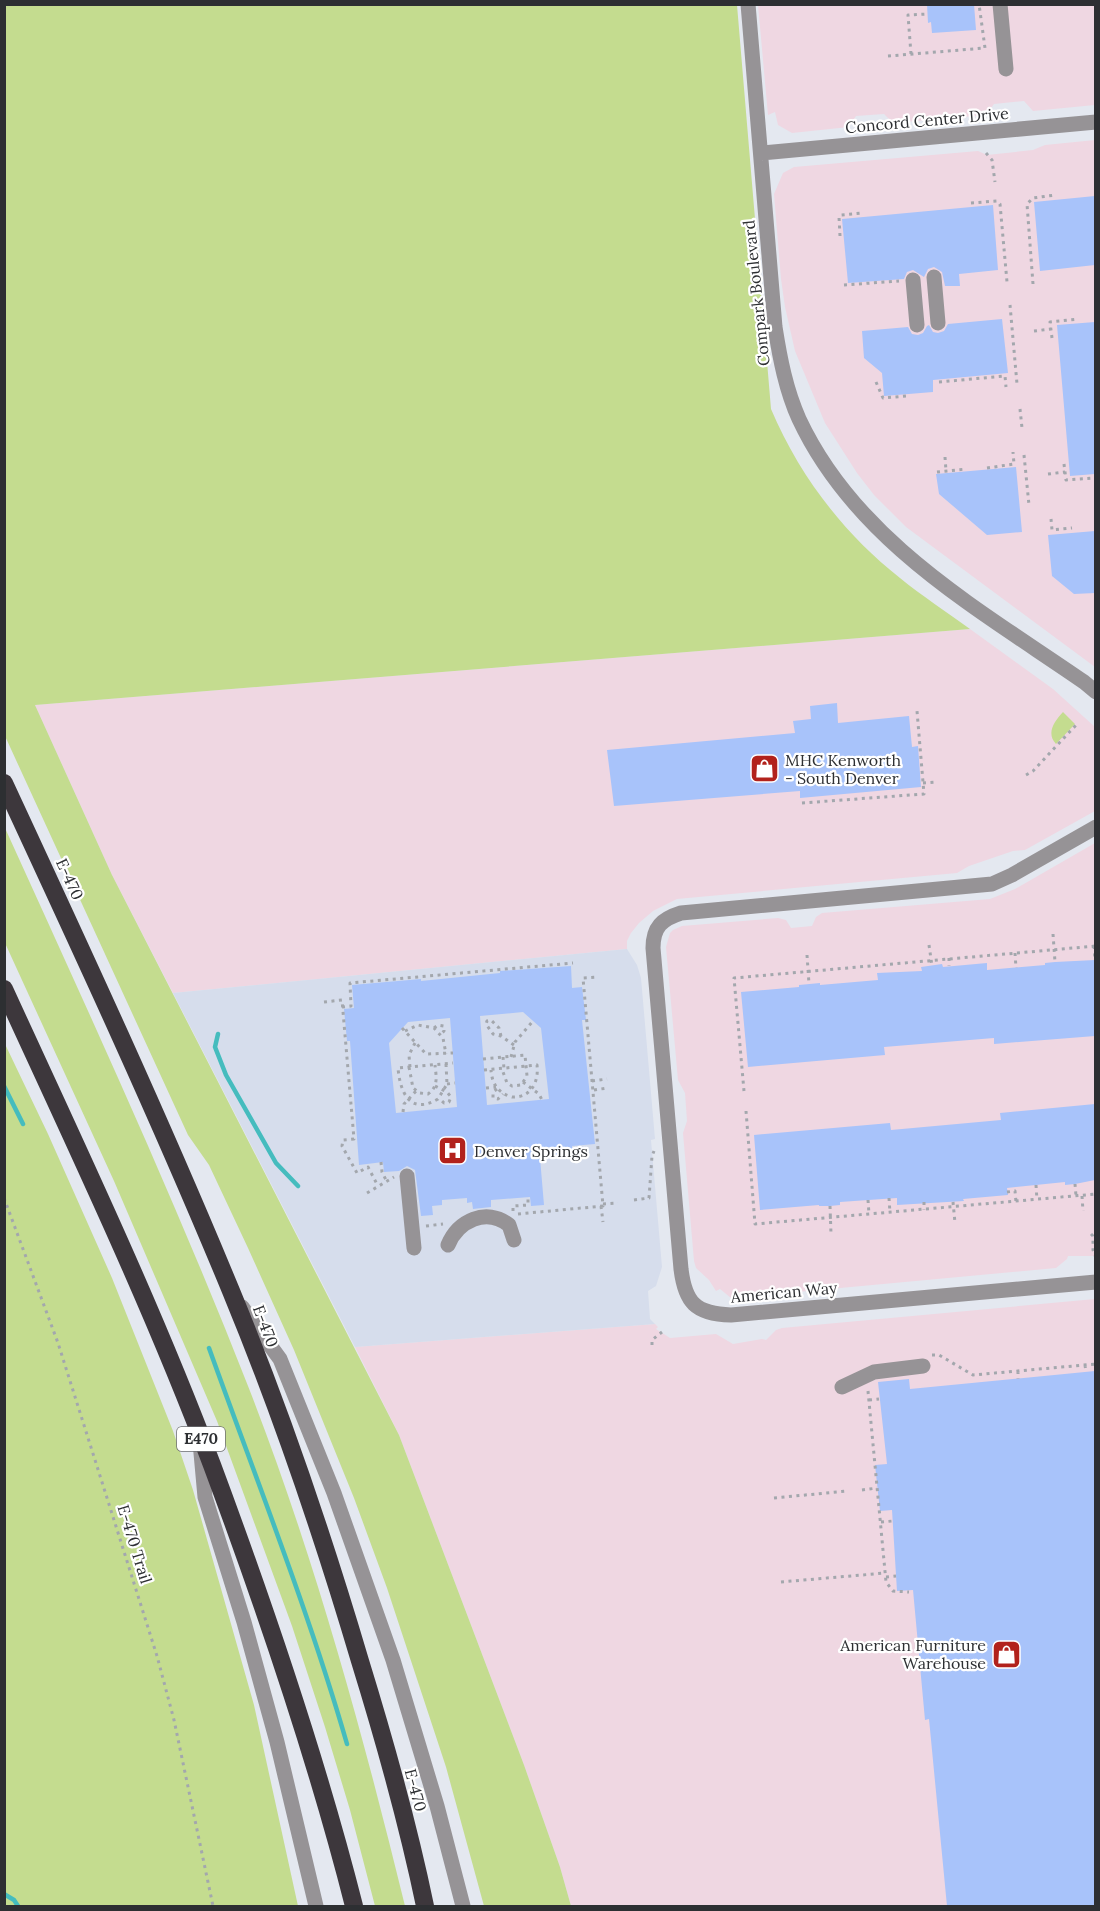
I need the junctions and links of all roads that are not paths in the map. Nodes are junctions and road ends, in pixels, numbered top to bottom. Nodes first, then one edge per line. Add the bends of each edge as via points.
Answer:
1 (748, 4) edge
2 (1000, 4) edge
3 (1006, 69) dead end
4 (1095, 122) edge
5 (761, 153) junction
6 (934, 277) dead end
7 (910, 280) road end
8 (938, 323) dead end
9 (917, 325) dead end
10 (1095, 692) edge
11 (4, 783) edge
12 (1095, 827) edge
13 (4, 989) edge
14 (403, 1175) road end
15 (513, 1240) dead end
16 (448, 1245) dead end
17 (414, 1248) dead end
18 (1095, 1282) edge
19 (232, 1293) junction
20 (926, 1361) road end
21 (842, 1387) dead end
22 (199, 1433) junction
23 (316, 1906) edge
24 (354, 1906) edge
25 (425, 1906) edge
26 (464, 1906) edge

1 - 5 street, Compark Boulevard
2 - 3 street
4 - 5 street, Concord Center Drive
5 - 10 street, Compark Boulevard via 781,362 794,405 820,457 861,512 909,558
6 - 8 street
7 - 9 street
11 - 19 highway, E-470
12 - 18 street, American Way via 992,885 681,913 663,920 653,940 681,1269 683,1288 691,1303 730,1315
13 - 22 highway, E470 via 114,1230
14 - 17 street
15 - 16 street via 509,1225 485,1217 462,1226
19 - 25 highway, E-470 via 340,1594 387,1752
19 - 26 street via 280,1359 334,1492 393,1660
20 - 21 street via 874,1372
22 - 23 street via 205,1497 277,1742
22 - 24 highway, E470 via 305,1732

